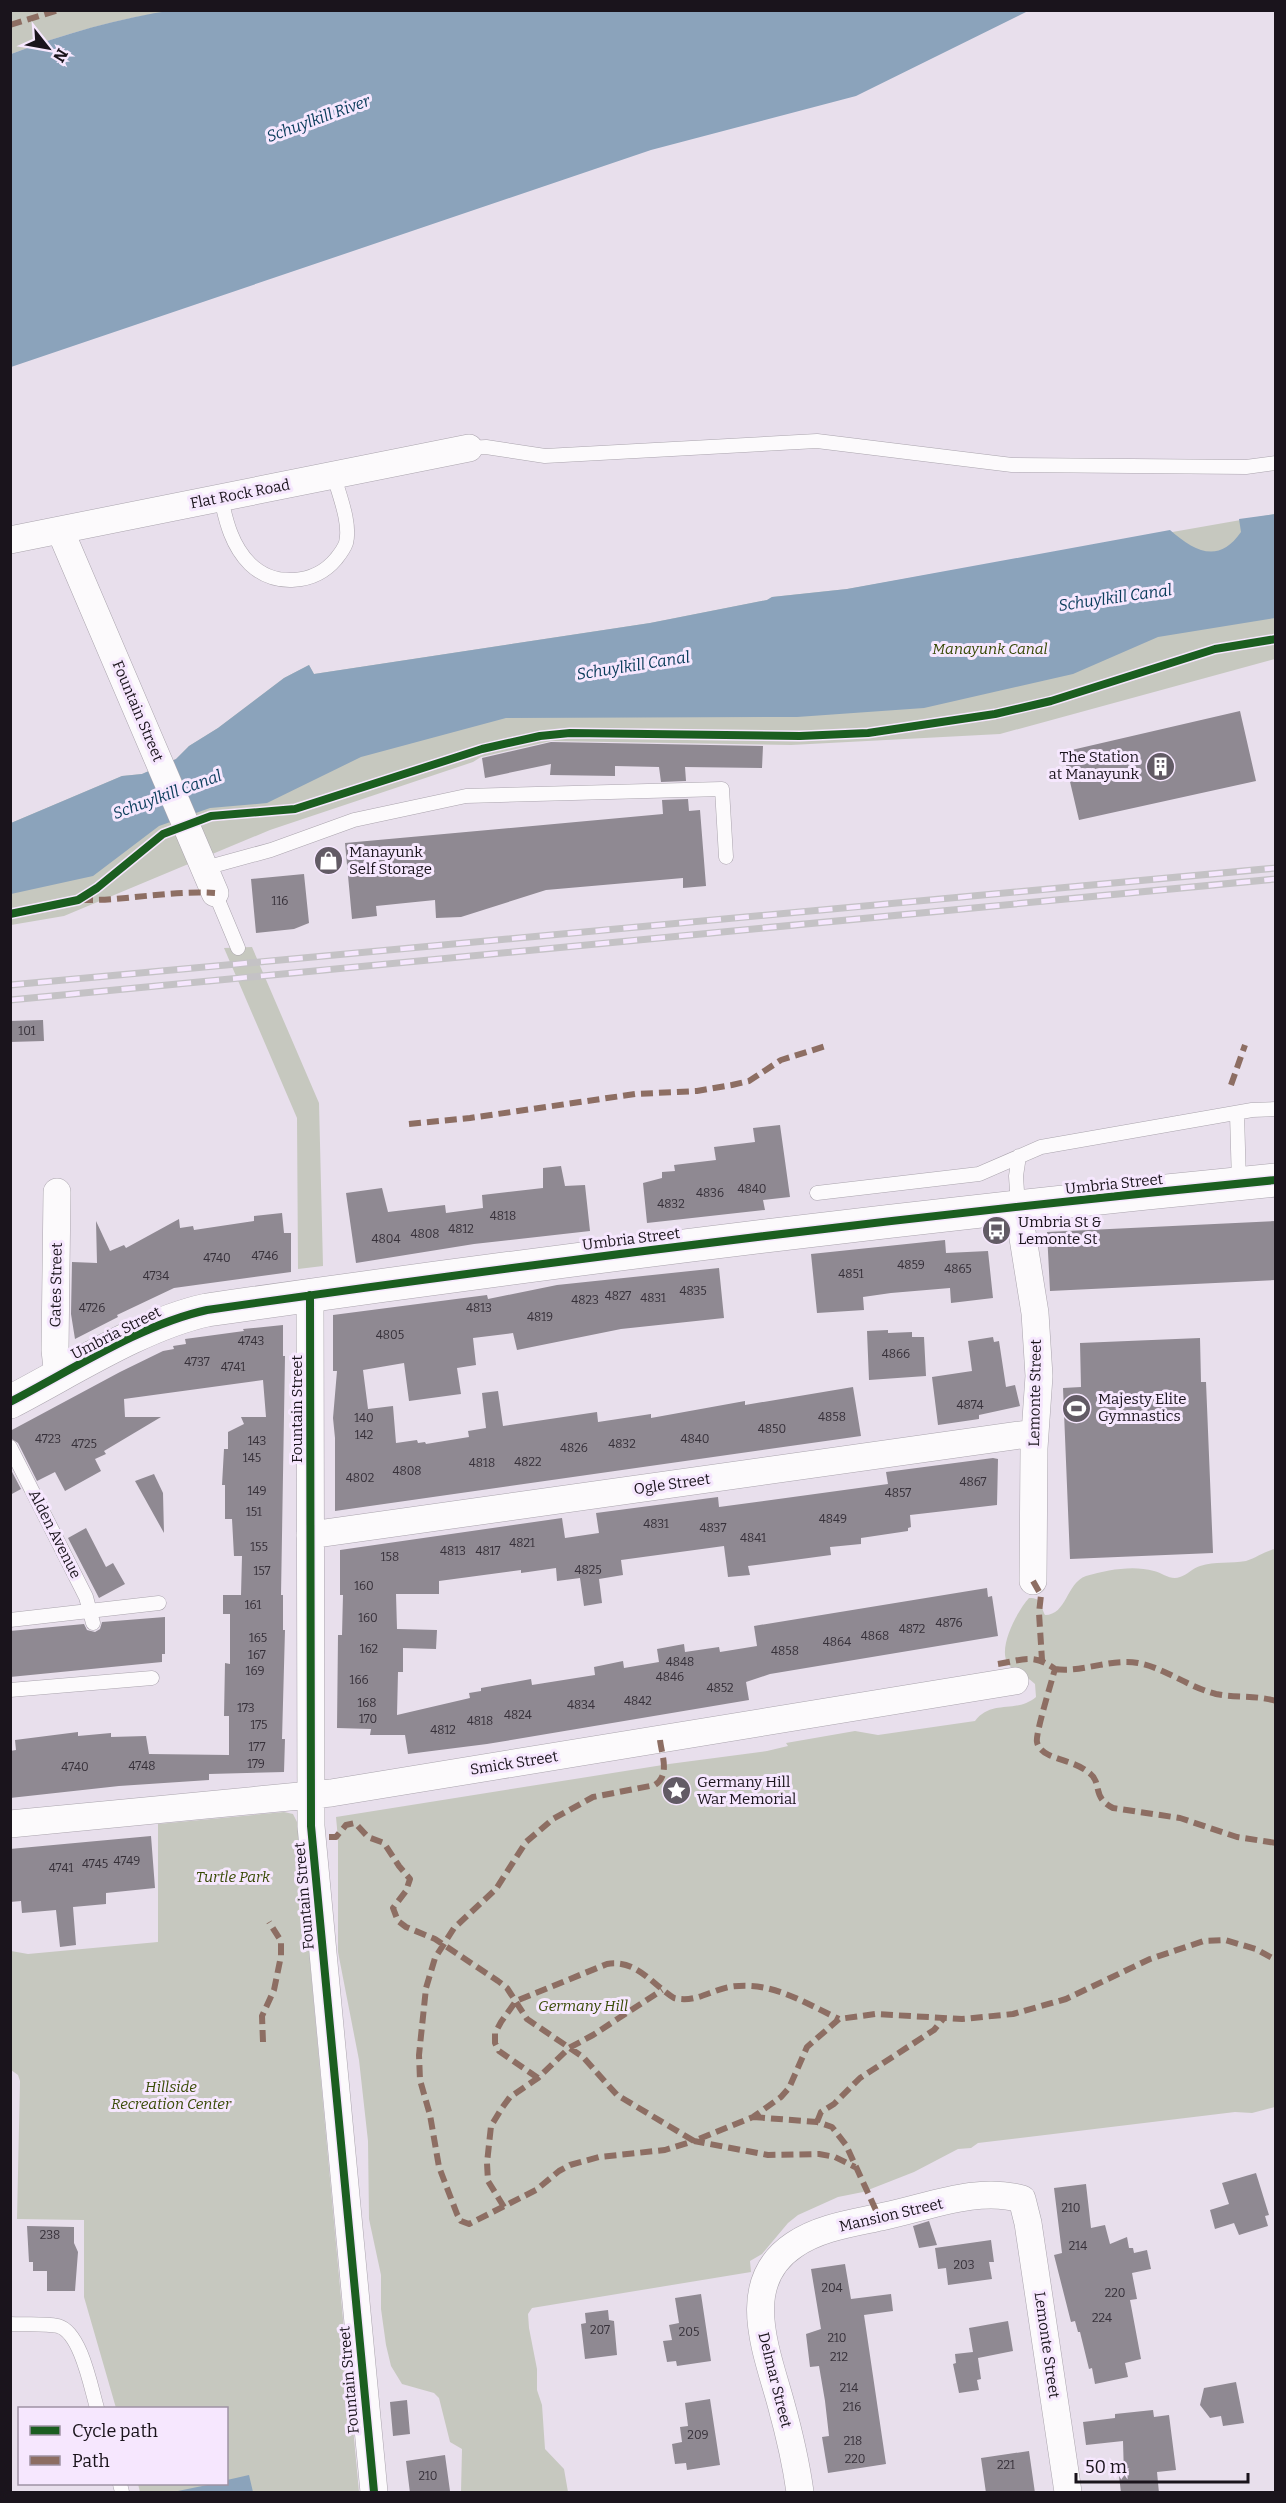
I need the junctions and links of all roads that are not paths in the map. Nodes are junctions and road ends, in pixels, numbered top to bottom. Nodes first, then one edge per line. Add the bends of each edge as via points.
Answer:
1 (469, 448) joint
2 (1275, 463) edge
3 (334, 476) junction
4 (221, 498) junction
5 (60, 530) junction
6 (10, 540) edge
7 (726, 856) dead end
8 (210, 880) junction
9 (238, 948) dead end
10 (1275, 1109) edge
11 (1237, 1114) junction
12 (1019, 1156) junction
13 (1275, 1180) edge
14 (1239, 1183) junction
15 (57, 1192) dead end
16 (817, 1193) dead end
17 (1018, 1207) junction
18 (310, 1295) junction
19 (58, 1377) junction
20 (10, 1402) edge
21 (1034, 1433) junction
22 (10, 1447) edge
23 (310, 1535) junction
24 (1033, 1581) dead end
25 (159, 1603) dead end
26 (92, 1617) junction
27 (10, 1620) edge
28 (152, 1678) dead end
29 (1015, 1681) dead end
30 (10, 1690) edge
31 (311, 1795) junction
32 (10, 1824) edge
33 (1022, 2199) joint
34 (772, 2268) joint
35 (10, 2324) edge
36 (96, 2407) edge
37 (374, 2493) edge
38 (800, 2493) edge
39 (1068, 2493) edge

1 - 2 lane via 544,456 817,441 1023,465 1246,467
1 - 3 street, Flat Rock Road
3 - 4 street, Flat Rock Road
3 - 4 lane via 344,514 346,544 321,573 295,581 276,579 251,565 231,536
4 - 5 street, Flat Rock Road
5 - 6 street, Flat Rock Road
5 - 8 street, Fountain Street
7 - 8 lane via 722,789 466,796 354,820 271,850
8 - 9 lane
10 - 11 lane
11 - 12 lane via 1058,1143
11 - 14 lane
12 - 16 lane via 979,1174
12 - 17 lane
13 - 14 main road, Umbria Street
14 - 17 main road, Umbria Street
15 - 19 street, Gates Street
17 - 18 main road, Umbria Street
17 - 21 street, Lemonte Street via 1037,1332 1039,1376
18 - 19 main road, Umbria Street via 185,1315
18 - 23 street, Fountain Street
19 - 20 main road, Umbria Street
21 - 23 street, Ogle Street
21 - 24 street, Lemonte Street
22 - 26 lane, Alden Avenue via 86,1597
23 - 31 street, Fountain Street
25 - 26 lane
26 - 27 lane
28 - 30 lane via 97,1676
29 - 31 street, Smick Street
31 - 32 street, Smick Street
31 - 37 street, Fountain Street
33 - 34 street, Mansion Street via 980,2195 844,2225 793,2245
33 - 39 street, Lemonte Street
34 - 38 street, Delmar Street via 761,2300 762,2338 785,2419
35 - 36 lane via 57,2326 72,2335

